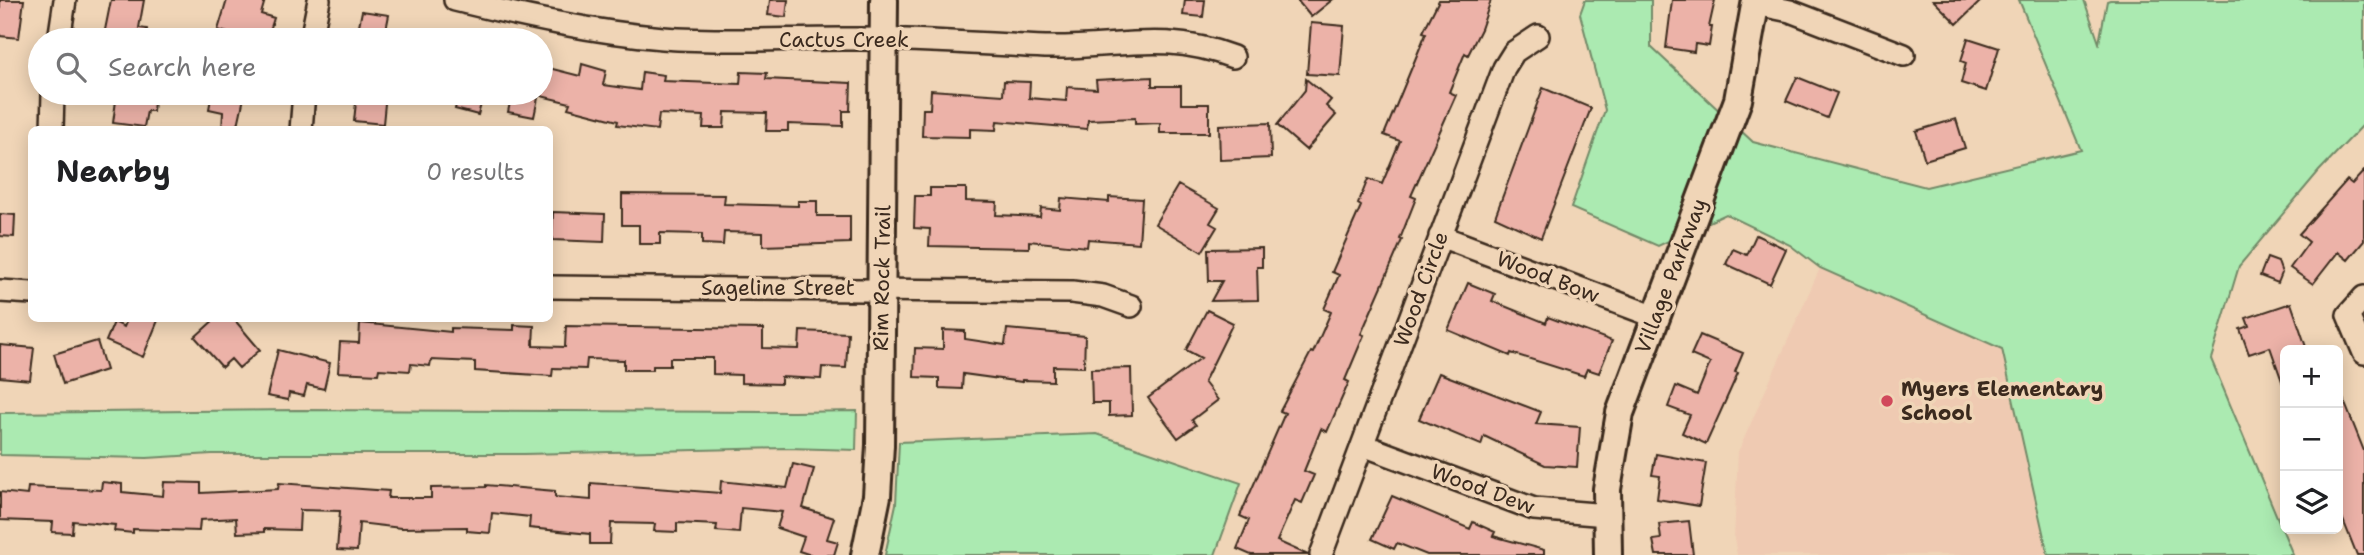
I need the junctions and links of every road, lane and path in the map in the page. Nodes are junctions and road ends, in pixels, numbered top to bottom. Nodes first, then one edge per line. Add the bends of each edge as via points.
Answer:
1 (65, 0) edge
2 (319, 0) edge
3 (455, 0) edge
4 (884, 0) edge
5 (1756, 2) edge
6 (61, 28) edge
7 (313, 28) edge
8 (1538, 36) dead end
9 (884, 39) junction
10 (1904, 55) dead end
11 (1233, 57) dead end
12 (53, 105) edge
13 (303, 105) edge
14 (52, 126) edge
15 (301, 126) edge
16 (1440, 236) junction
17 (553, 287) edge
18 (882, 288) junction
19 (0, 291) edge
20 (28, 293) edge
21 (2364, 297) edge
22 (1131, 306) dead end
23 (1656, 317) junction
24 (2364, 353) edge
25 (1363, 445) junction
26 (1607, 515) junction
27 (865, 555) edge
28 (1321, 555) edge
29 (1608, 555) edge

1 - 6 street
2 - 7 street
3 - 9 street, Cactus Creek via 571,26 665,38
4 - 9 street, Rim Rock Trail
5 - 10 street
5 - 23 street, Village Parkway via 1738,100
8 - 16 street, Wood Circle via 1514,52 1504,68
9 - 11 street, Cactus Creek via 1047,47 1171,41
9 - 18 street, Rim Rock Trail
12 - 14 street
13 - 15 street
16 - 23 street, Wood Bow
16 - 25 street, Wood Circle
17 - 18 street, Sageline Street
18 - 22 street, Sageline Street via 1072,292
18 - 27 street, Rim Rock Trail via 879,467
19 - 20 street
21 - 24 street via 2348,315
23 - 26 street, Village Parkway via 1612,445
25 - 26 street, Wood Dew via 1534,509
25 - 28 street, Wood Circle
26 - 29 street, Village Parkway

